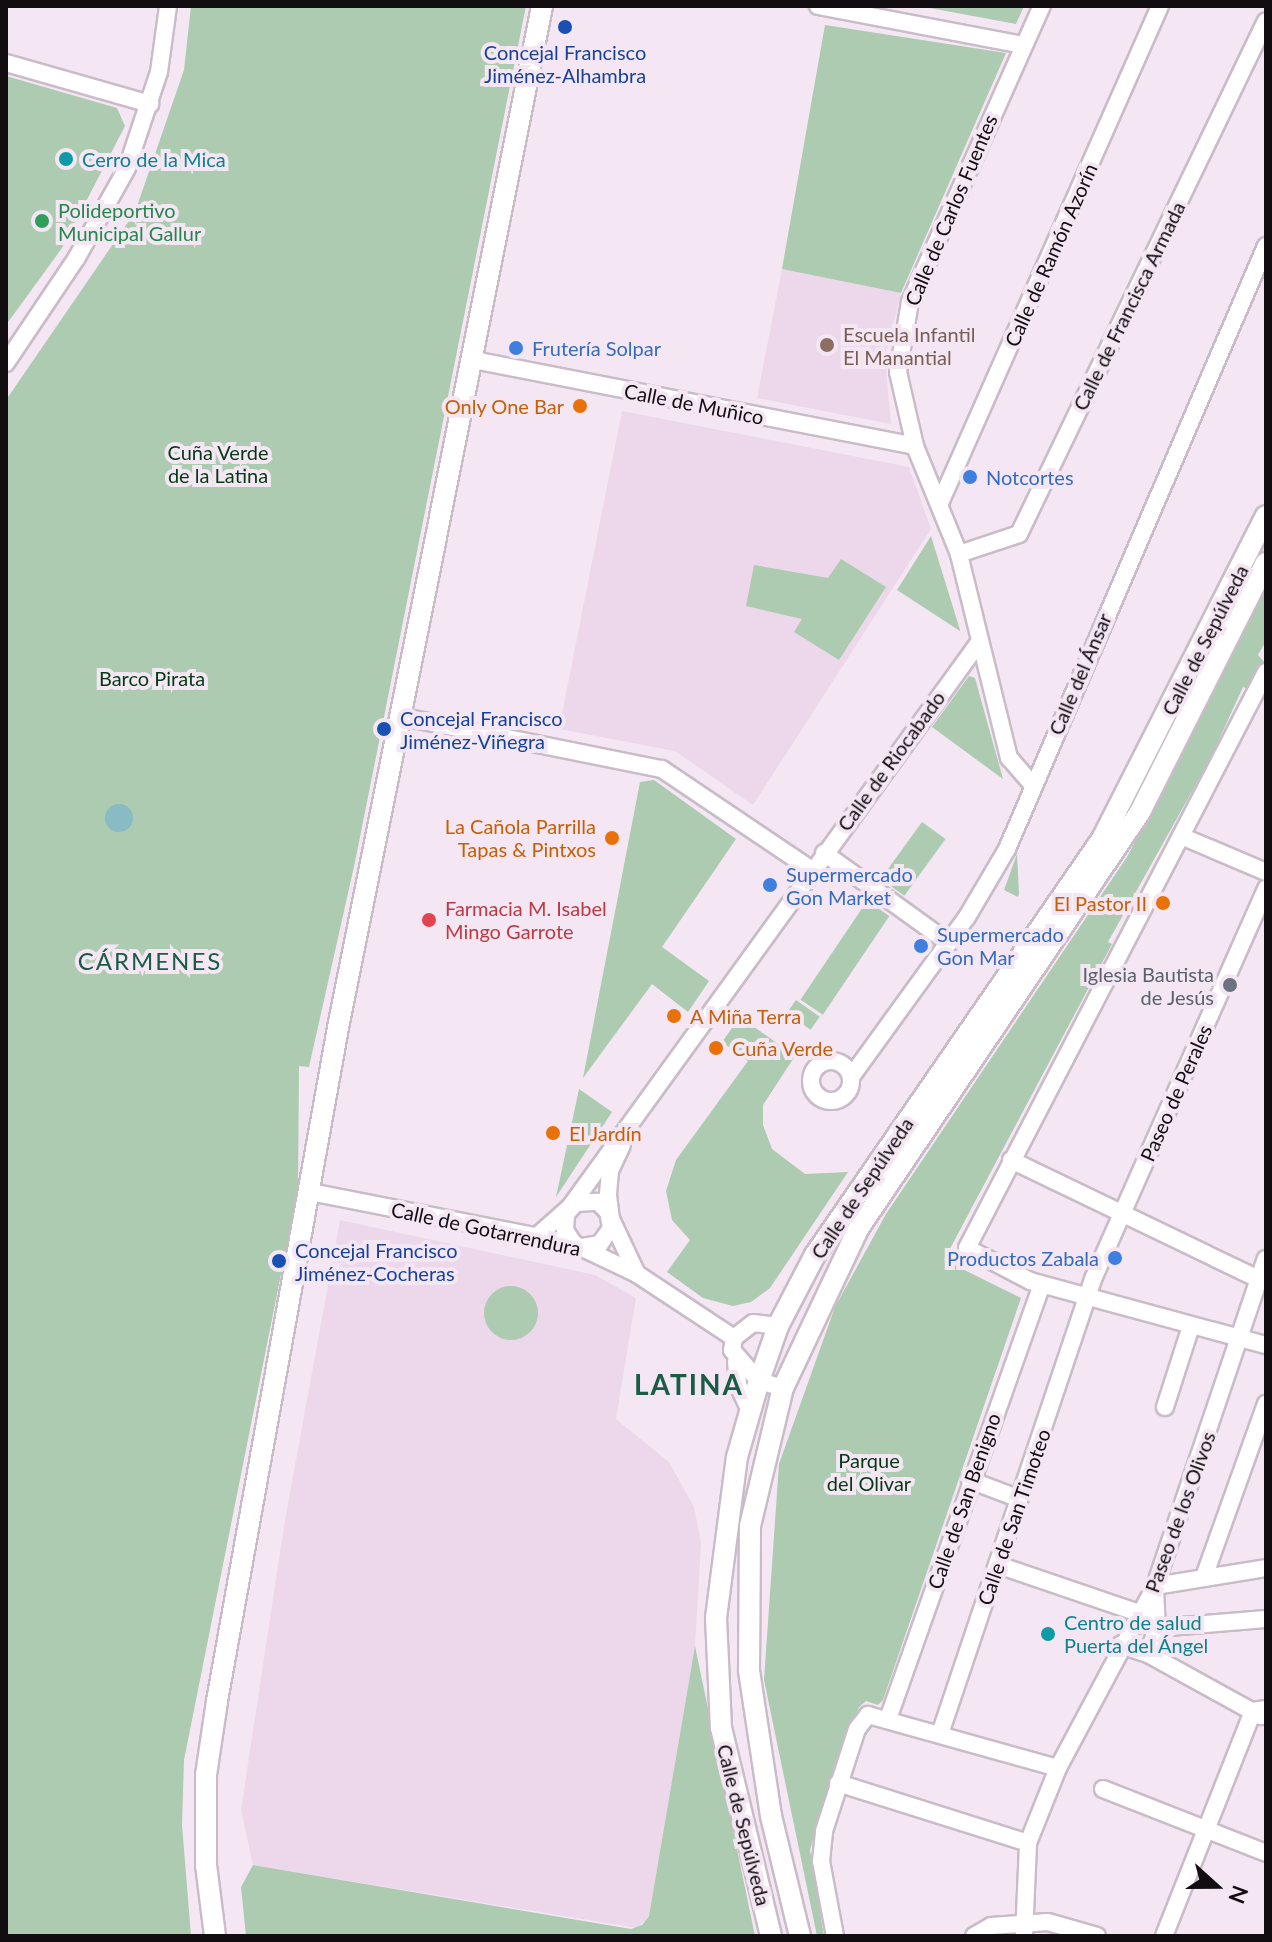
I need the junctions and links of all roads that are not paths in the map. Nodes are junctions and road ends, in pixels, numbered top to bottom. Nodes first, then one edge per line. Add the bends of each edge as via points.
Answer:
1 (168, 6) edge
2 (542, 6) edge
3 (818, 6) edge
4 (1042, 6) edge
5 (1160, 6) edge
6 (1266, 21) edge
7 (1022, 45) junction
8 (6, 63) edge
9 (150, 104) junction
10 (1266, 246) edge
11 (1262, 269) edge
12 (473, 360) junction
13 (6, 363) edge
14 (915, 446) junction
15 (940, 503) junction
16 (1266, 516) edge
17 (959, 554) junction
18 (1266, 563) edge
19 (980, 641) junction
20 (1266, 672) edge
21 (403, 717) junction
22 (1031, 783) junction
23 (1181, 836) junction
24 (824, 853) junction
25 (812, 870) junction
26 (1266, 872) edge
27 (1266, 888) edge
28 (949, 943) junction
29 (851, 1077) dead end
30 (635, 1117) junction
31 (1011, 1160) junction
32 (310, 1192) junction
33 (570, 1207) junction
34 (1123, 1213) junction
35 (611, 1219) junction
36 (526, 1237) junction
37 (578, 1245) junction
38 (1266, 1259) edge
39 (637, 1274) junction
40 (1258, 1279) junction
41 (1042, 1284) junction
42 (1088, 1299) junction
43 (778, 1326) junction
44 (1191, 1326) junction
45 (734, 1338) junction
46 (1241, 1338) junction
47 (1266, 1345) edge
48 (736, 1361) junction
49 (759, 1381) junction
50 (783, 1388) junction
51 (1266, 1404) edge
52 (1165, 1407) dead end
53 (750, 1411) junction
54 (970, 1480) junction
55 (1020, 1499) junction
56 (998, 1565) junction
57 (1266, 1568) edge
58 (1204, 1577) junction
59 (1155, 1586) junction
60 (1142, 1614) junction
61 (1266, 1619) edge
62 (1157, 1628) junction
63 (1120, 1645) junction
64 (1148, 1654) junction
65 (1262, 1713) edge
66 (888, 1719) junction
67 (940, 1734) junction
68 (1058, 1768) junction
69 (838, 1783) junction
70 (1103, 1789) dead end
71 (1209, 1830) junction
72 (1028, 1843) junction
73 (1266, 1853) edge
74 (1024, 1929) edge
75 (215, 1936) edge
76 (771, 1936) edge
77 (800, 1936) edge
78 (835, 1936) edge
79 (974, 1936) edge
80 (1097, 1936) edge
81 (1164, 1936) edge

1 - 9 street
2 - 12 street
3 - 7 street
4 - 7 street, Calle de Carlos Fuentes
5 - 15 street, Calle de Ramón Azorín
6 - 17 street, Calle de Francisca Armada via 1019,534
7 - 14 street, Calle de Carlos Fuentes via 903,325 898,372
8 - 9 street
9 - 13 street via 127,168 99,221
10 - 11 street, Calle del Ánsar
11 - 22 street, Calle del Ánsar
12 - 14 street, Calle de Muñico
12 - 21 street
14 - 15 street, Calle de Carlos Fuentes
15 - 17 street, Calle de Carlos Fuentes
16 - 43 street, Calle de Sepúlveda via 1102,839 1028,953 836,1222
17 - 19 street, Calle de Carlos Fuentes
18 - 50 street, Calle de Sepúlveda via 1140,812 858,1229
19 - 22 street, Calle de Carlos Fuentes via 1009,758
19 - 24 street, Calle de Riocabado
20 - 23 street
21 - 25 street via 662,769
21 - 32 street
22 - 28 street, Calle del Ánsar via 1007,849
23 - 26 street
23 - 31 street
24 - 25 street, Calle de Riocabado
24 - 28 street
25 - 30 street, Calle de Riocabado
27 - 34 street, Paseo de Perales
28 - 29 street, Calle del Ánsar
30 - 33 street, Calle de Riocabado
30 - 35 street, Calle de Riocabado via 610,1171
31 - 34 street
31 - 41 street via 967,1248
32 - 36 street, Calle de Gotarrendura
32 - 75 street via 206,1775 206,1865
33 - 35 street via 590,1200 604,1206
33 - 36 street, Calle de Riocabado
33 - 37 street via 564,1222
34 - 40 street
34 - 42 street, Paseo de Perales
35 - 37 street via 607,1237
35 - 39 street, Calle de Riocabado
36 - 37 street, Calle de Gotarrendura
37 - 39 street, Calle de Gotarrendura
38 - 40 street, Paseo de los Olivos
39 - 45 street, Calle de Gotarrendura
40 - 46 street, Paseo de los Olivos
41 - 42 street
41 - 54 street, Calle de San Benigno
42 - 44 street
42 - 55 street, Calle de San Timoteo
43 - 45 street via 753,1323
43 - 49 street, Calle de Sepúlveda
43 - 50 street via 791,1335 778,1375
44 - 46 street
44 - 52 street
45 - 48 street
46 - 47 street
46 - 59 street, Paseo de los Olivos
48 - 49 street
48 - 53 street via 738,1385
49 - 50 street
49 - 53 street, Calle de Sepúlveda
50 - 77 street, Calle de Sepúlveda via 750,1526 749,1655 771,1816
51 - 58 street
53 - 76 street, Calle de Sepúlveda via 725,1532 716,1618 721,1728
54 - 55 street
54 - 66 street, Calle de San Benigno
55 - 56 street, Calle de San Timoteo
56 - 60 street
56 - 67 street, Calle de San Timoteo
57 - 58 street
58 - 59 street
59 - 60 street, Paseo de los Olivos
59 - 62 street
60 - 63 street, Paseo de los Olivos
61 - 62 street
62 - 64 street
63 - 64 street
63 - 68 street, Paseo de los Olivos
64 - 65 street
65 - 71 street
66 - 67 street
66 - 69 street via 868,1715 857,1729
67 - 68 street
68 - 72 street, Paseo de los Olivos
69 - 72 street
69 - 78 street via 821,1861
70 - 71 street
71 - 73 street
71 - 81 street
72 - 74 street, Paseo de los Olivos
74 - 79 street via 991,1926
74 - 80 street via 1048,1922

